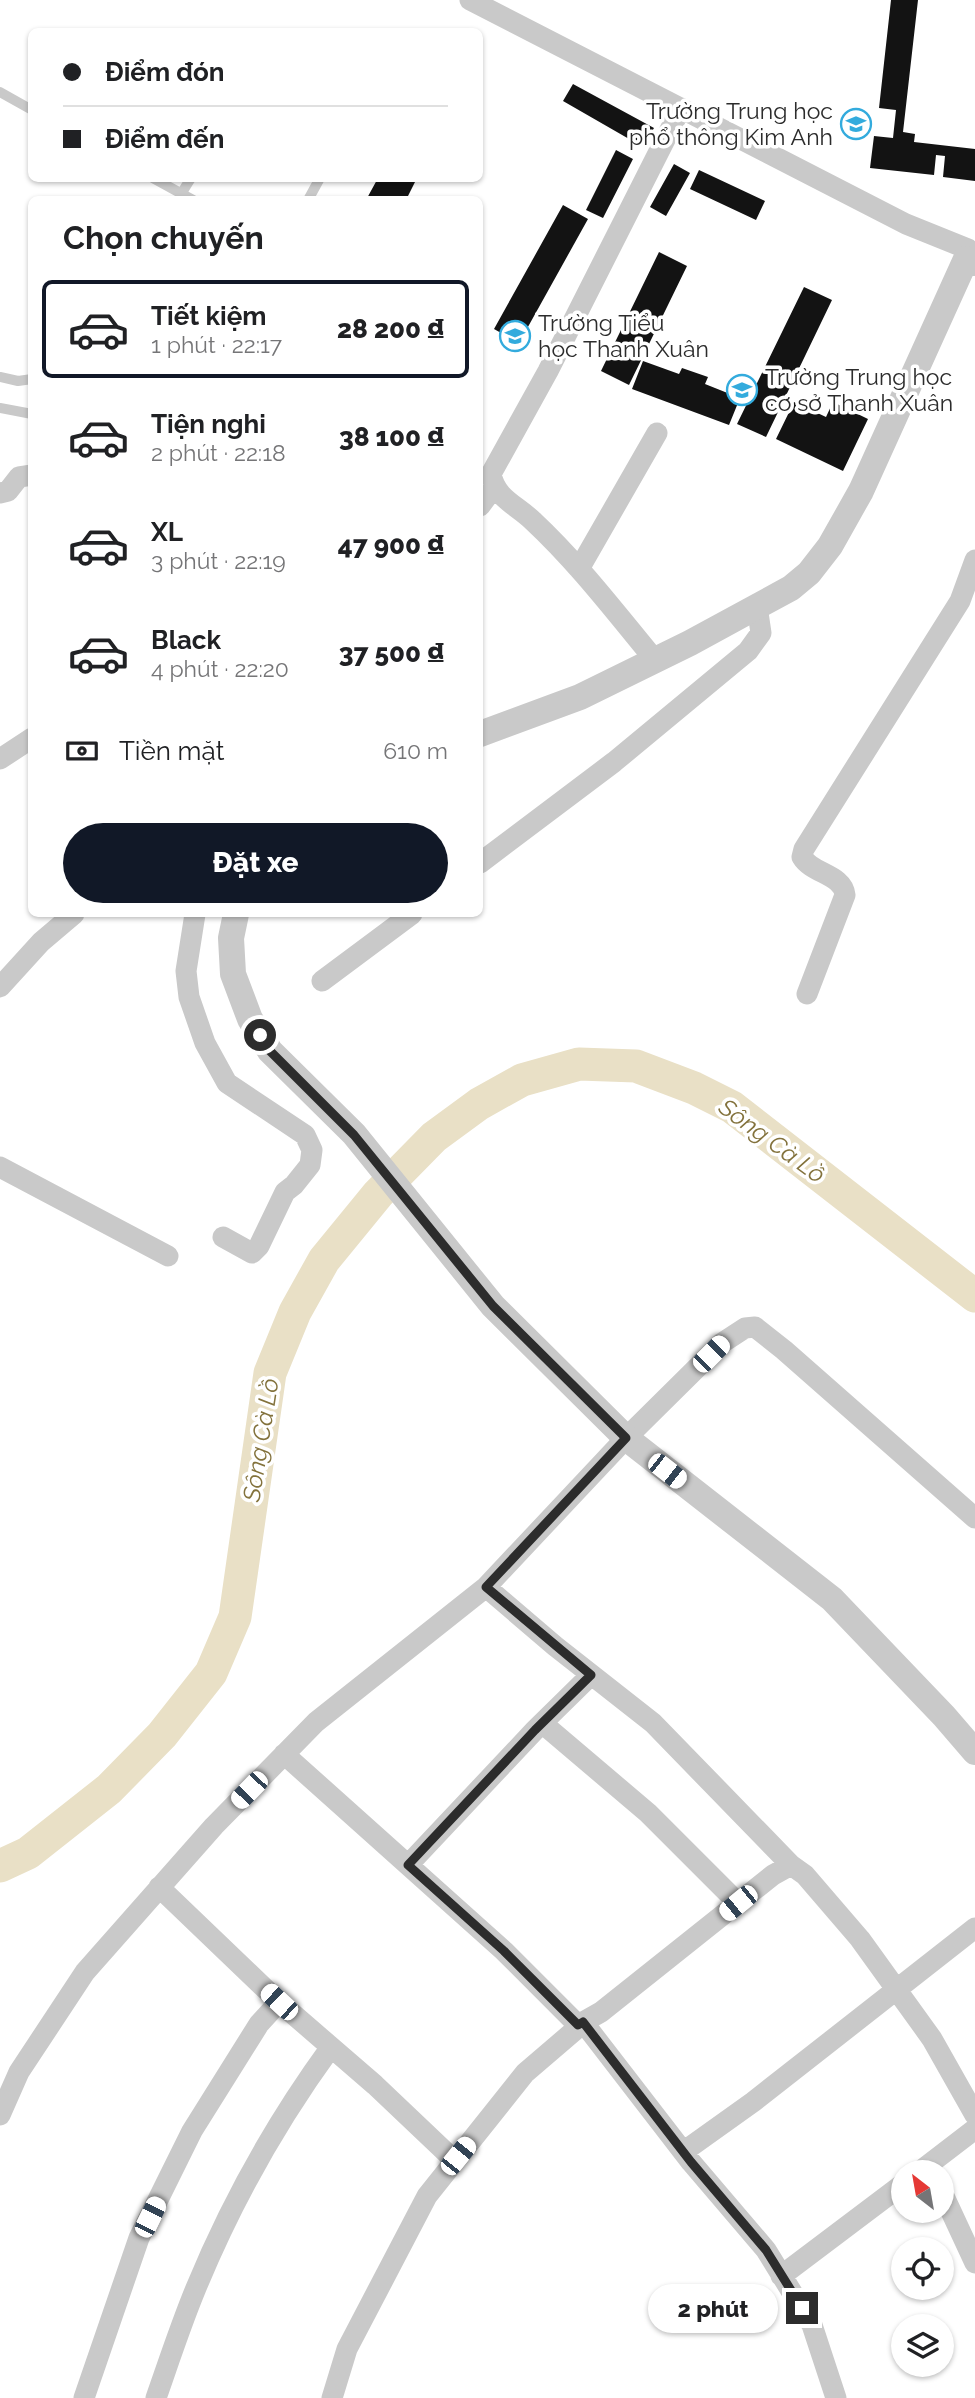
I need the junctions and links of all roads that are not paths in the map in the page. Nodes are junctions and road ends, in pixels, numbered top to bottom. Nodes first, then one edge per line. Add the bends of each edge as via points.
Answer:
1 (470, 0) edge
2 (0, 92) edge
3 (28, 108) edge
4 (681, 108) junction
5 (160, 182) edge
6 (188, 182) edge
7 (181, 194) junction
8 (185, 196) edge
9 (971, 261) edge
10 (0, 377) edge
11 (28, 380) edge
12 (0, 408) edge
13 (28, 413) edge
14 (657, 433) dead end
15 (28, 476) edge
16 (494, 487) junction
17 (0, 493) edge
18 (483, 502) edge
19 (975, 560) edge
20 (579, 569) junction
21 (757, 607) junction
22 (655, 660) junction
23 (483, 733) edge
24 (28, 741) edge
25 (0, 759) edge
26 (483, 861) edge
27 (70, 917) edge
28 (195, 917) edge
29 (235, 917) edge
30 (408, 917) edge
31 (321, 981) dead end
32 (0, 986) edge
33 (807, 994) dead end
34 (0, 1167) edge
35 (223, 1237) dead end
36 (168, 1255) dead end
37 (626, 1438) junction
38 (975, 1518) edge
39 (486, 1587) junction
40 (591, 1675) junction
41 (542, 1723) junction
42 (975, 1752) edge
43 (285, 1754) junction
44 (408, 1865) junction
45 (791, 1865) junction
46 (159, 1888) junction
47 (738, 1903) junction
48 (975, 1928) edge
49 (896, 1989) junction
50 (279, 2002) junction
51 (581, 2024) junction
52 (331, 2047) junction
53 (9, 2068) edge
54 (0, 2115) edge
55 (975, 2115) edge
56 (975, 2129) edge
57 (683, 2152) junction
58 (454, 2160) junction
59 (936, 2160) edge
60 (891, 2193) edge
61 (954, 2218) edge
62 (975, 2263) edge
63 (781, 2276) junction
64 (84, 2398) edge
65 (156, 2398) edge
66 (332, 2398) edge
67 (836, 2398) edge

1 - 4 street
2 - 3 lane
4 - 9 street via 906,224 968,249
4 - 16 street via 548,372 491,474
5 - 7 lane
6 - 7 lane
7 - 8 lane
9 - 21 street via 862,491 831,546 791,588
10 - 11 lane
12 - 13 lane
14 - 20 street
15 - 17 street via 19,477 8,491
16 - 18 street
16 - 20 street
19 - 33 street via 960,601 804,849 806,864 840,883 845,894
20 - 22 street
21 - 22 street
21 - 26 street via 761,633 748,651 614,762
22 - 23 street via 580,697
24 - 25 street
27 - 32 street
28 - 35 street via 186,971 189,997 205,1043 226,1083 305,1135 312,1150 310,1165 285,1192 252,1253
29 - 37 street via 231,937 233,974 250,1019 270,1051 354,1135 493,1306
30 - 31 street
34 - 36 street
37 - 38 street via 722,1343 755,1327
37 - 39 street
37 - 42 street via 832,1599
39 - 40 street
39 - 43 street via 316,1722
40 - 41 street
40 - 45 street via 653,1723
41 - 44 street
41 - 47 street via 648,1813
43 - 44 street
43 - 46 street
44 - 51 street
45 - 47 street
45 - 49 street via 860,1939
46 - 50 street
46 - 53 street
47 - 51 street
48 - 49 street
49 - 55 street via 932,2039
49 - 57 street
50 - 52 street
50 - 64 street via 259,2024 192,2131 139,2238
51 - 57 street
51 - 58 street via 525,2073
52 - 58 street
52 - 65 street via 250,2173 196,2288
53 - 54 street
56 - 59 street
57 - 63 street via 766,2250
58 - 66 street via 427,2196 347,2350
60 - 63 street
61 - 62 street
63 - 67 street via 812,2325

